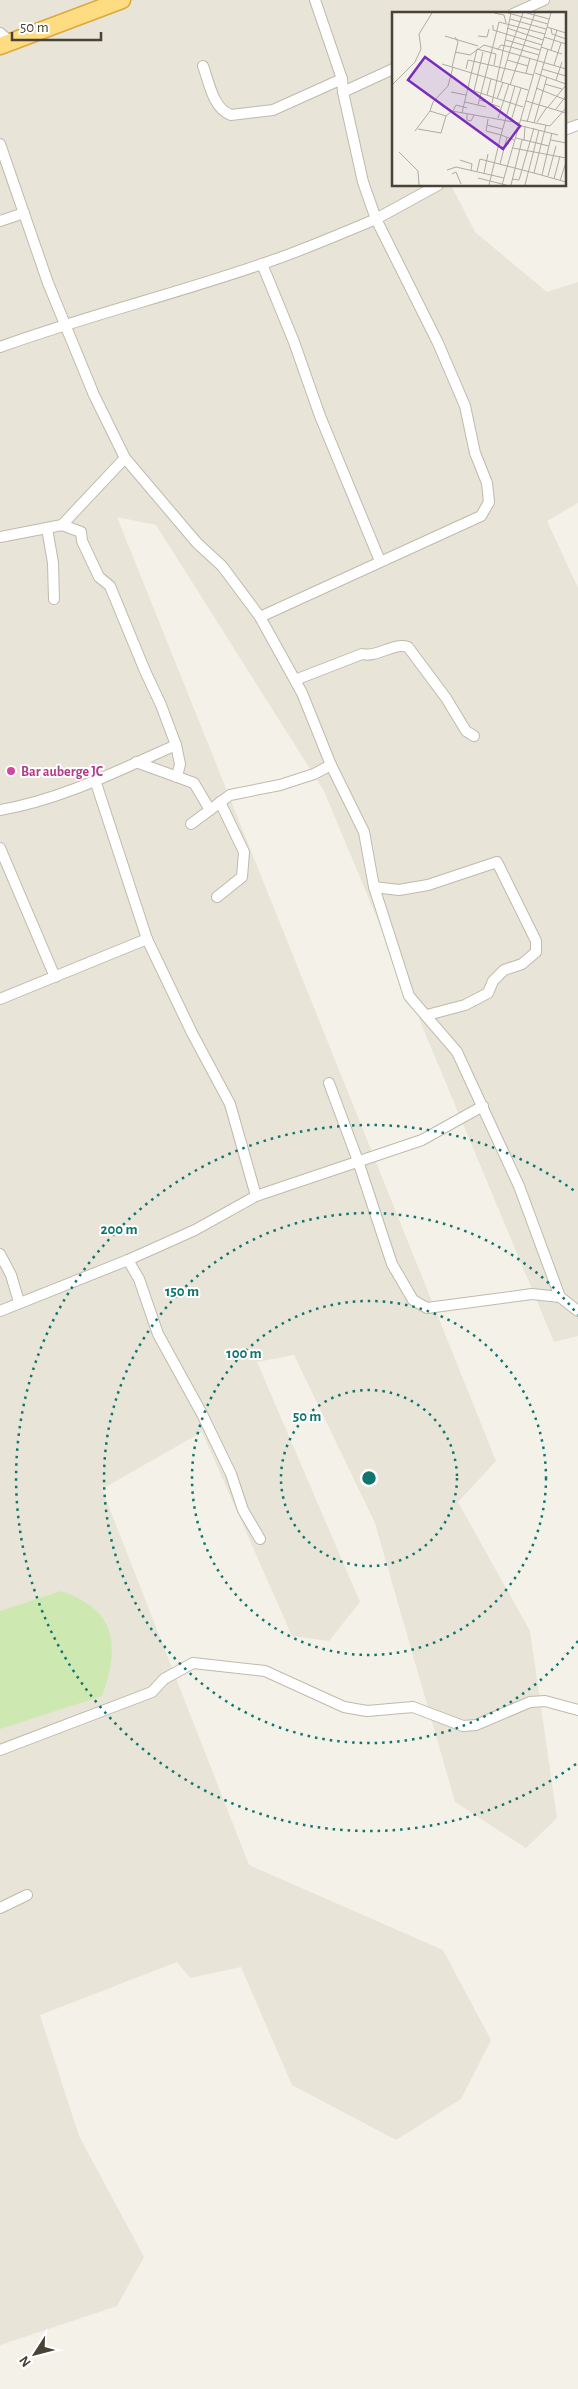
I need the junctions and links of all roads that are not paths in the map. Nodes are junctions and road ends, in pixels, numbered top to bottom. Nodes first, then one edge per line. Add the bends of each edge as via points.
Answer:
1 (122, 0) edge
2 (315, 0) edge
3 (544, 0) edge
4 (517, 12) edge
5 (4, 40) edge
6 (203, 66) dead end
7 (392, 69) edge
8 (342, 78) junction
9 (343, 92) junction
10 (578, 125) edge
11 (566, 129) edge
12 (0, 144) edge
13 (436, 186) edge
14 (24, 213) junction
15 (376, 219) junction
16 (0, 221) edge
17 (262, 264) junction
18 (65, 324) junction
19 (0, 347) edge
20 (124, 458) junction
21 (62, 525) junction
22 (47, 528) junction
23 (0, 537) edge
24 (380, 561) junction
25 (54, 599) dead end
26 (260, 617) junction
27 (295, 680) junction
28 (474, 736) dead end
29 (176, 745) junction
30 (136, 762) junction
31 (331, 765) junction
32 (177, 777) junction
33 (95, 780) junction
34 (220, 802) junction
35 (0, 810) edge
36 (210, 810) junction
37 (191, 824) dead end
38 (0, 848) edge
39 (374, 887) junction
40 (217, 897) dead end
41 (147, 939) junction
42 (55, 977) junction
43 (0, 999) edge
44 (427, 1015) junction
45 (329, 1083) dead end
46 (483, 1106) junction
47 (358, 1161) junction
48 (256, 1196) junction
49 (0, 1254) edge
50 (128, 1260) junction
51 (560, 1297) junction
52 (19, 1302) junction
53 (0, 1311) edge
54 (578, 1311) edge
55 (260, 1539) dead end
56 (578, 1710) edge
57 (0, 1750) edge
58 (27, 1895) dead end
59 (0, 1908) edge

1 - 5 highway
2 - 8 street
3 - 4 street
6 - 8 street via 215,101 231,115 273,110
7 - 9 street
8 - 9 street
9 - 15 street via 363,182
10 - 11 street
12 - 14 street
13 - 15 street
14 - 16 street
14 - 18 street
15 - 17 street
15 - 24 street via 438,343 465,406 475,453 487,483 489,502 481,516
17 - 18 street
17 - 24 street
18 - 19 street
18 - 20 street
20 - 21 street
20 - 26 street via 196,543 222,566
21 - 22 street
21 - 29 street via 81,532 82,541 100,577 110,586
22 - 23 street
22 - 25 street via 53,563
24 - 26 street
26 - 27 street
27 - 28 street via 362,654 370,656 402,645 408,647 466,731
27 - 31 street
29 - 30 street
29 - 32 street via 180,764
30 - 32 street
30 - 33 street
31 - 34 street via 280,785 230,795
31 - 39 street via 364,832
32 - 36 street via 194,783
33 - 35 street via 25,806
33 - 41 street
34 - 36 street
34 - 40 street via 244,852 242,877
36 - 37 street
38 - 42 street
39 - 44 street via 409,996
39 - 44 street via 399,890 428,885 497,862 536,941 536,952 522,964 504,970 493,981 488,993 465,1005
41 - 42 street
41 - 48 street via 230,1104
42 - 43 street
44 - 46 street via 457,1052
45 - 47 street
46 - 47 street via 422,1140
46 - 51 street via 519,1186
47 - 48 street
47 - 51 street via 392,1264 413,1300 427,1308 532,1294
48 - 50 street via 195,1230
49 - 52 street
50 - 52 street
50 - 55 street via 158,1334 202,1414 231,1474 243,1510
51 - 54 street
52 - 53 street
56 - 57 street via 545,1701 530,1702 476,1725 464,1726 413,1707 367,1711 344,1707 265,1671 192,1663 164,1679 152,1692
58 - 59 street

